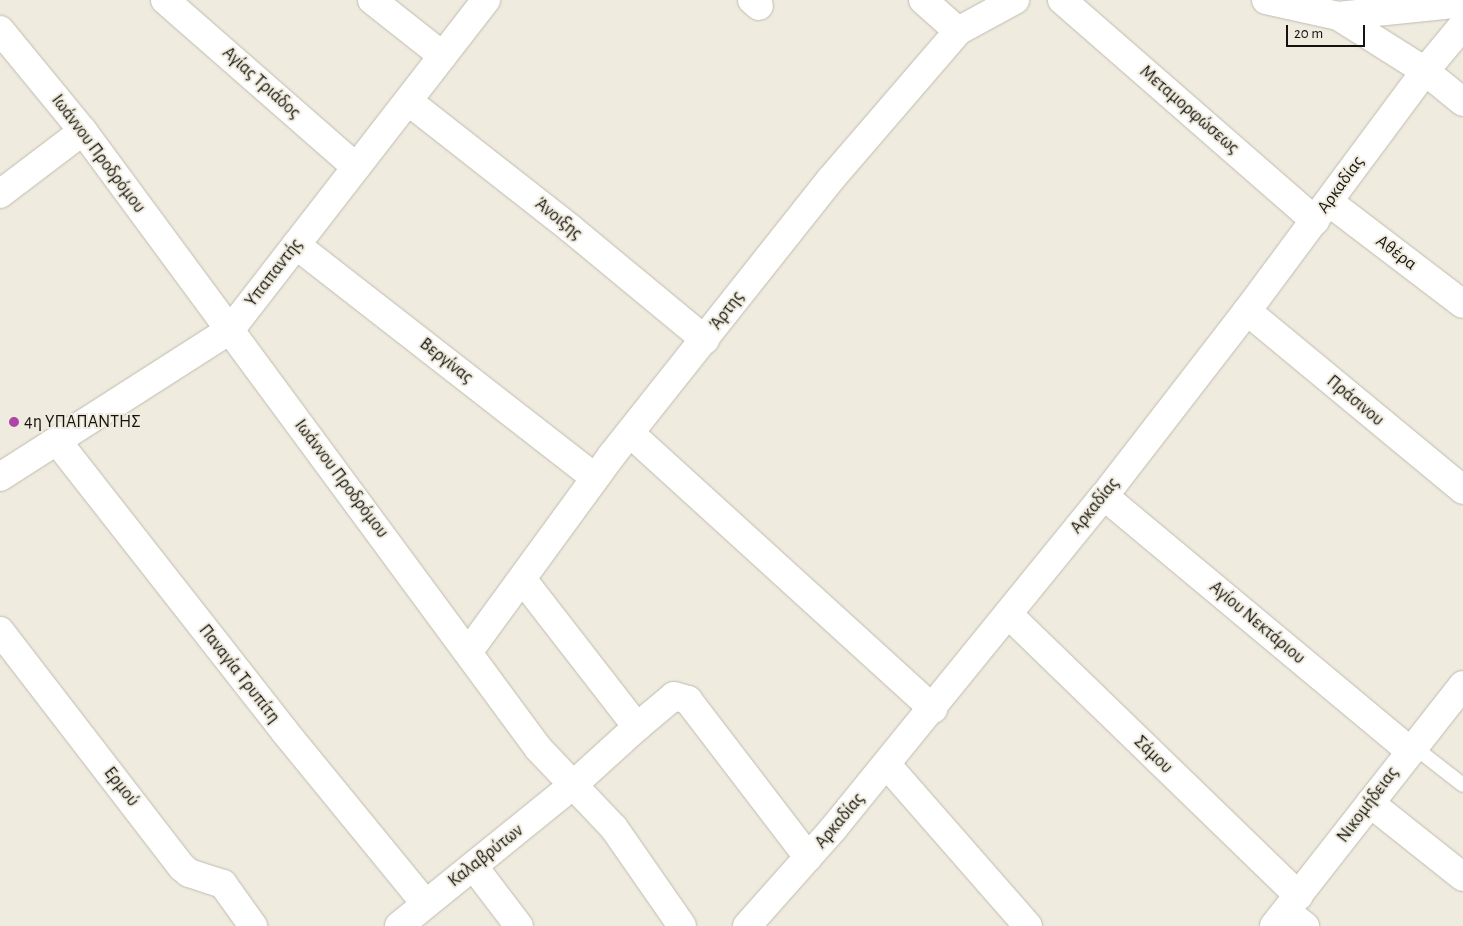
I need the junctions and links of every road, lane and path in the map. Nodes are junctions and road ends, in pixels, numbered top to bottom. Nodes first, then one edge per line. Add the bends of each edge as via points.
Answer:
1 (165, 0) edge
2 (372, 0) edge
3 (486, 0) edge
4 (923, 0) edge
5 (1015, 0) edge
6 (1062, 0) edge
7 (1266, 0) edge
8 (1463, 3) edge
9 (1338, 16) junction
10 (1463, 25) edge
11 (0, 30) edge
12 (958, 31) junction
13 (443, 56) junction
14 (1425, 71) junction
15 (408, 101) junction
16 (1463, 102) edge
17 (83, 131) junction
18 (356, 167) junction
19 (0, 194) edge
20 (1322, 211) junction
21 (296, 244) junction
22 (1463, 304) edge
23 (1247, 312) junction
24 (230, 330) junction
25 (705, 340) junction
26 (630, 433) junction
27 (57, 441) junction
28 (2, 472) edge
29 (595, 478) junction
30 (1463, 490) edge
31 (1104, 496) junction
32 (522, 580) junction
33 (1008, 614) junction
34 (0, 631) edge
35 (469, 652) junction
36 (1463, 685) edge
37 (933, 709) junction
38 (637, 727) junction
39 (1412, 748) junction
40 (887, 765) junction
41 (1463, 785) edge
42 (572, 786) junction
43 (1370, 803) junction
44 (808, 857) junction
45 (474, 867) junction
46 (1463, 877) edge
47 (425, 903) junction
48 (1291, 915) edge
49 (252, 926) edge
50 (398, 926) edge
51 (519, 926) edge
52 (682, 926) edge
53 (747, 926) edge
54 (1028, 926) edge

1 - 18 street, Αγίας Τριάδος
2 - 13 street
3 - 13 street, Υπαπαντής
4 - 12 street
5 - 12 street, Άρτης
6 - 20 street, Μεταμορφώσεως
7 - 9 street
8 - 9 street
9 - 14 street
10 - 14 street, Αρκαδίας
11 - 17 street, Ιωάννου Προδρόμου
12 - 25 street, Άρτης via 770,254
13 - 15 street, Υπαπαντής
14 - 16 street
14 - 20 street, Αρκαδίας
15 - 18 street, Υπαπαντής
15 - 25 street, Άνοιξης
17 - 19 street
17 - 24 street, Ιωάννου Προδρόμου
18 - 21 street, Υπαπαντής
20 - 22 street, Αθέρα
20 - 23 street, Αρκαδίας
21 - 24 street, Υπαπαντής
21 - 29 street, Βεργίνας
23 - 30 street, Πράσινου
23 - 31 street, Αρκαδίας
24 - 27 street, Υπαπαντής
24 - 35 street, Ιωάννου Προδρόμου
25 - 26 street, Άρτης
26 - 29 street, Άρτης
26 - 37 street
27 - 28 street, Υπαπαντής
27 - 47 street, Παναγία Τρυπίτη via 285,732
29 - 32 street, Άρτης
31 - 33 street, Αρκαδίας
31 - 39 street, Αγίου Νεκτάριου
32 - 35 street, Άρτης
32 - 38 street
33 - 37 street, Αρκαδίας
33 - 48 street, Σάμου
34 - 49 street, Ερμού via 182,867 189,873 224,884
35 - 42 street, Ιωάννου Προδρόμου via 538,748
36 - 39 street, Νικομήδειας
37 - 40 street, Αρκαδίας
38 - 42 street, Καλαβρύτων
38 - 44 street, Καλαβρύτων via 674,696 684,697
39 - 41 lane
39 - 43 street, Νικομήδειας
40 - 44 street, Αρκαδίας
40 - 54 street
42 - 45 street, Καλαβρύτων
42 - 52 street, Ιωάννου Προδρόμου via 624,840
43 - 46 street
43 - 48 street, Νικομήδειας
44 - 53 street, Αρκαδίας
45 - 47 street, Καλαβρύτων
45 - 51 street
47 - 50 street, Καλαβρύτων

